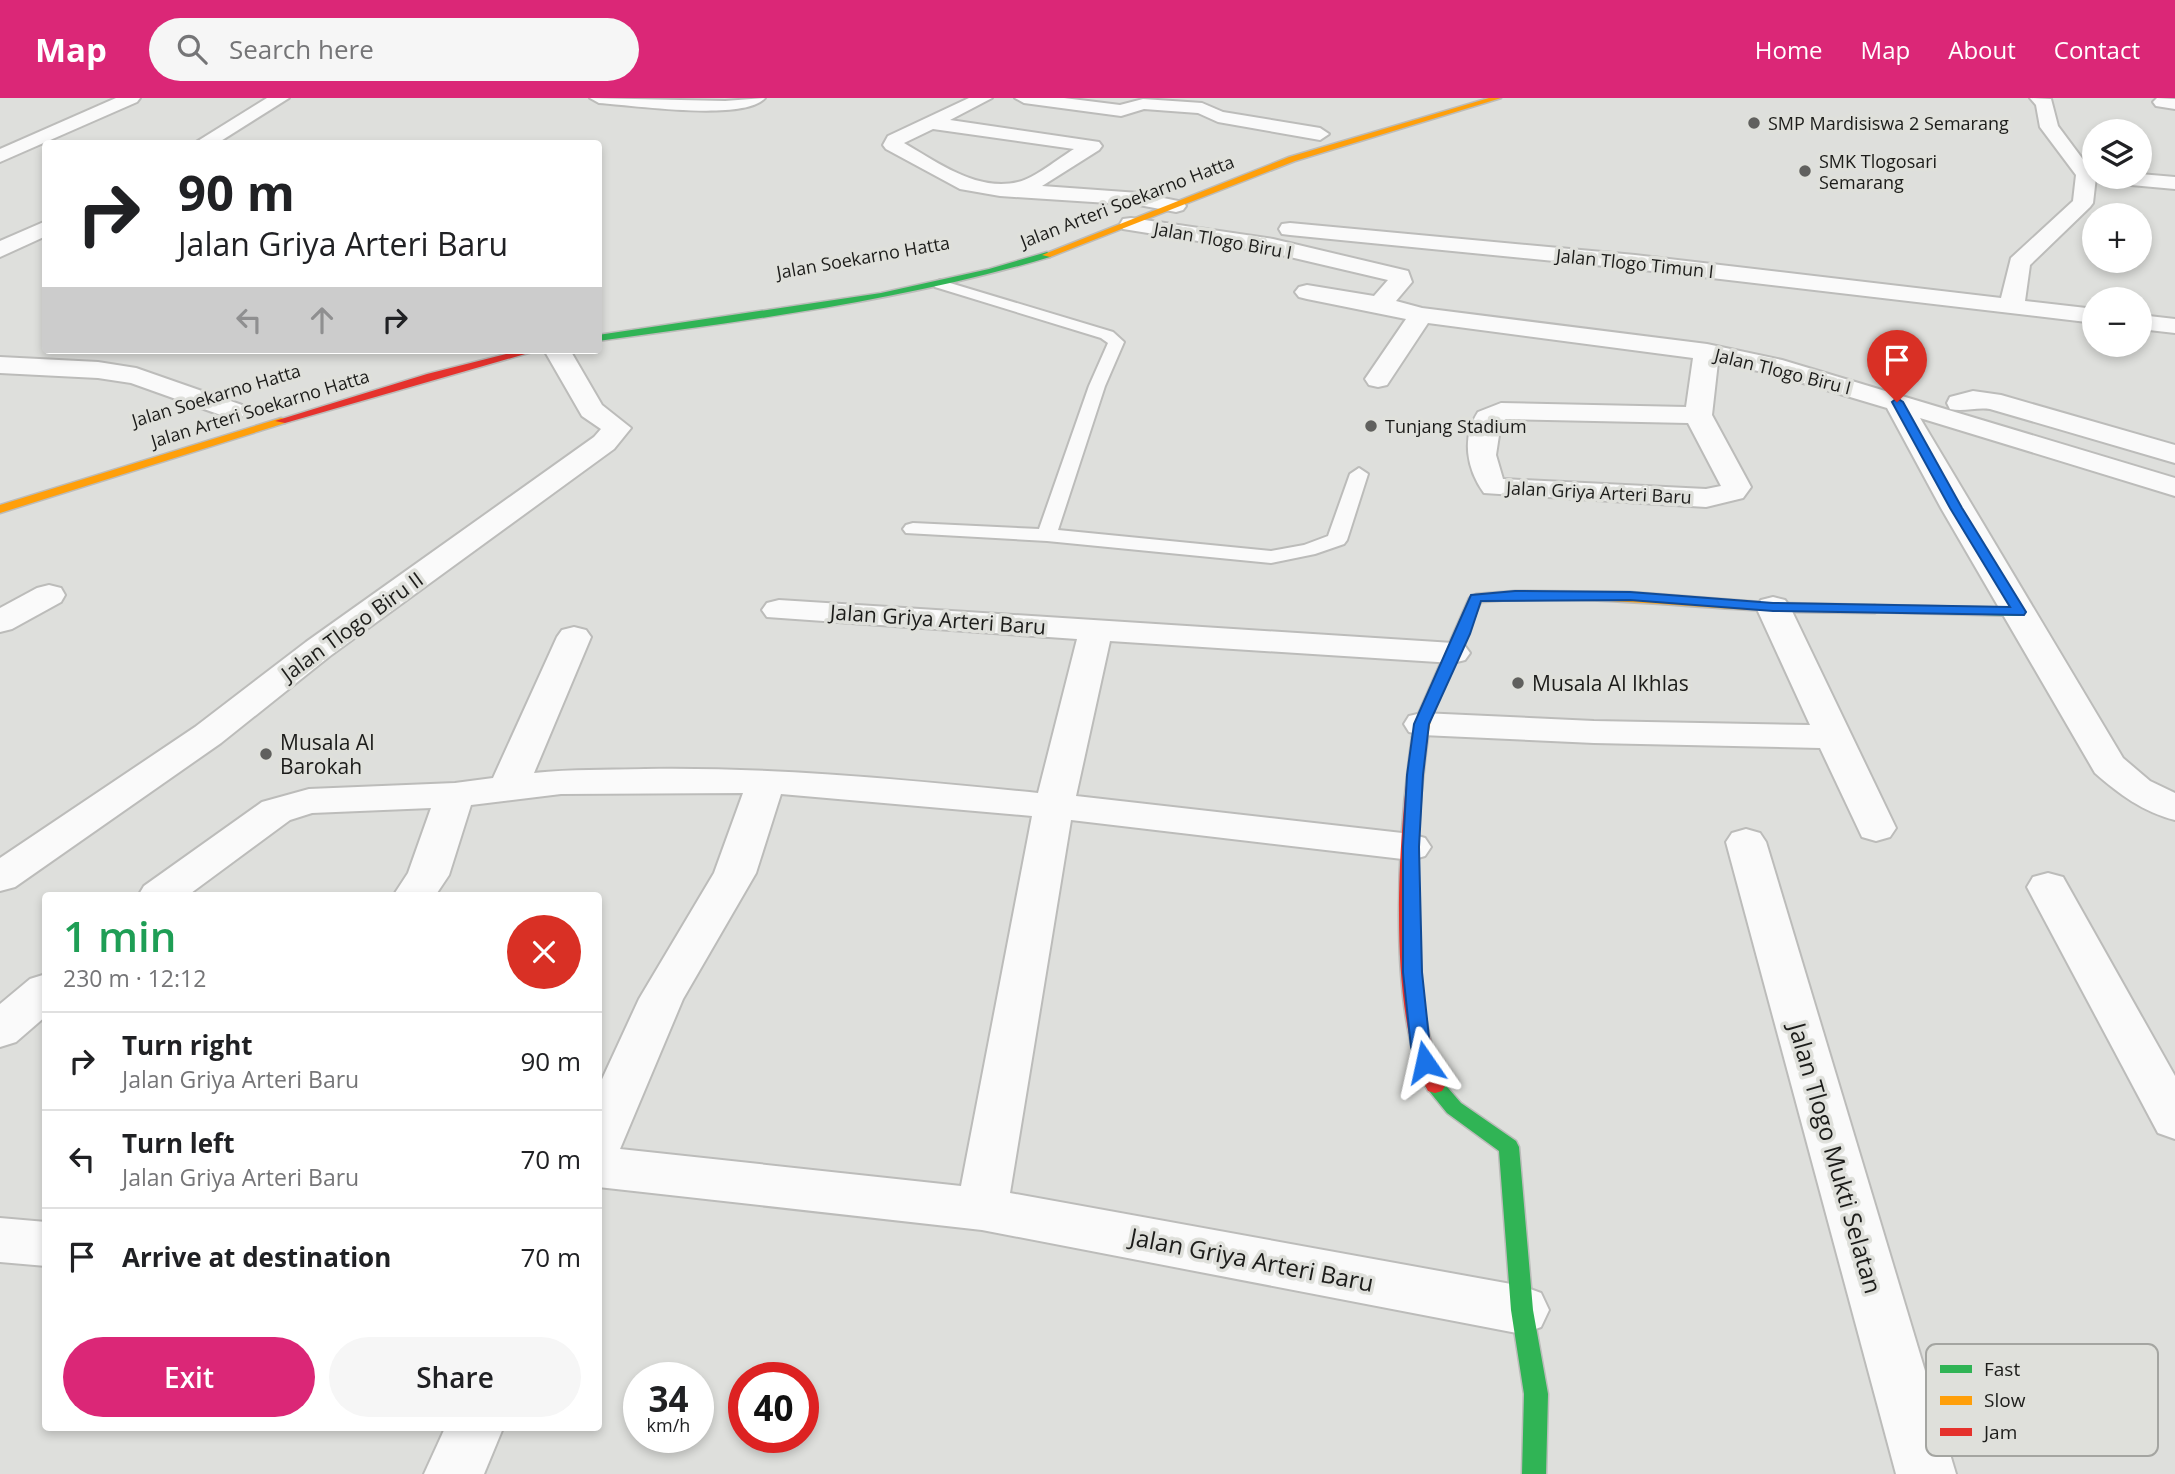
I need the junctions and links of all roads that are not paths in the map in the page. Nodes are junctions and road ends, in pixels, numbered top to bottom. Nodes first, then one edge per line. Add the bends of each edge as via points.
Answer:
1 (131, 98) edge
2 (280, 98) edge
3 (599, 98) edge
4 (756, 98) edge
5 (983, 98) edge
6 (1024, 98) edge
7 (1221, 98) edge
8 (1446, 98) edge
9 (1497, 98) edge
10 (2039, 98) edge
11 (1202, 108) junction
12 (929, 123) junction
13 (1320, 134) junction
14 (209, 140) edge
15 (0, 156) edge
16 (1228, 166) dead end
17 (2082, 166) edge
18 (2152, 181) edge
19 (2175, 183) edge
20 (2086, 189) edge
21 (1015, 190) junction
22 (1170, 198) junction
23 (1139, 199) junction
24 (1100, 214) dead end
25 (1217, 214) dead end
26 (1242, 219) dead end
27 (1131, 224) junction
28 (42, 229) edge
29 (0, 250) edge
30 (940, 284) junction
31 (1307, 292) dead end
32 (1380, 304) junction
33 (2012, 305) junction
34 (2082, 314) edge
35 (1421, 315) junction
36 (2152, 323) edge
37 (2175, 326) edge
38 (602, 337) edge
39 (42, 346) edge
40 (1707, 352) junction
41 (519, 354) edge
42 (559, 354) edge
43 (8, 365) edge
44 (1378, 379) dead end
45 (1897, 402) junction
46 (1960, 403) dead end
47 (238, 409) joint
48 (1698, 415) junction
49 (206, 419) dead end
50 (2175, 454) edge
51 (1359, 474) dead end
52 (2175, 487) edge
53 (0, 509) edge
54 (913, 529) dead end
55 (1047, 535) junction
56 (49, 595) dead end
57 (1773, 607) junction
58 (779, 610) dead end
59 (2020, 612) junction
60 (0, 622) edge
61 (1096, 629) junction
62 (574, 637) dead end
63 (1453, 653) junction
64 (1422, 724) junction
65 (1835, 737) junction
66 (766, 782) junction
67 (508, 789) junction
68 (456, 794) junction
69 (1054, 806) junction
70 (2175, 808) edge
71 (1876, 828) dead end
72 (1746, 842) dead end
73 (1411, 847) junction
74 (0, 877) edge
75 (2048, 887) dead end
76 (165, 892) edge
77 (417, 892) edge
78 (42, 993) edge
79 (0, 1030) edge
80 (2175, 1120) edge
81 (602, 1135) edge
82 (602, 1167) edge
83 (982, 1209) junction
84 (0, 1240) edge
85 (42, 1244) edge
86 (1522, 1310) junction
87 (473, 1431) edge
88 (454, 1474) edge
89 (1534, 1474) edge
90 (1926, 1474) edge

1 - 15 street
2 - 14 street
3 - 4 street via 725,106
5 - 12 street
6 - 11 street via 1121,111 1143,104
7 - 11 street
8 - 13 main road
9 - 22 main road, Jalan Arteri Soekarno Hatta
10 - 17 street via 2045,103 2049,127
11 - 13 street via 1217,117
12 - 21 street via 892,142 960,183
12 - 21 street via 1093,147
13 - 16 main road
18 - 19 street
20 - 33 street via 2083,203 2019,263
21 - 23 street
22 - 23 street
22 - 25 street
22 - 27 main road, Jalan Arteri Soekarno Hatta
23 - 24 main road
26 - 33 street, Jalan Tlogo Timun I via 1314,233 1634,262
27 - 30 main road, Jalan Arteri Soekarno Hatta via 1020,264
27 - 32 street, Jalan Tlogo Biru I via 1273,246 1400,276
28 - 29 street
30 - 38 main road, Jalan Arteri Soekarno Hatta
30 - 55 lane via 1107,335 1116,342
31 - 32 street
32 - 35 street, Jalan Tlogo Biru I
33 - 34 street, Jalan Tlogo Timun I
35 - 40 street, Jalan Tlogo Biru I
35 - 44 street
36 - 37 street
39 - 43 street
40 - 45 street, Jalan Tlogo Biru I via 1782,368
40 - 48 street
41 - 53 main road, Jalan Arteri Soekarno Hatta via 356,398
42 - 74 street, Jalan Tlogo Biru II via 592,411 617,428 604,443 318,649 208,735
43 - 47 street via 136,376
45 - 52 street, Jalan Tlogo Biru I
45 - 59 street
46 - 50 street via 1992,401
47 - 49 main road, Jalan Soekarno Hatta
48 - 48 street, Jalan Griya Arteri Baru via 1736,487 1733,492 1706,498 1494,487 1482,473 1488,418 1501,411
51 - 55 lane via 1337,540 1308,550 1271,557
54 - 55 lane
56 - 60 street
57 - 59 main road
57 - 63 main road via 1630,596 1476,598
57 - 65 street
58 - 61 street, Jalan Griya Arteri Baru
59 - 70 street via 2108,765 2136,789
61 - 63 street, Jalan Griya Arteri Baru
61 - 69 street
62 - 67 street
63 - 64 main road
64 - 65 street
64 - 73 main road
65 - 71 street
66 - 67 street via 561,782
66 - 69 street
66 - 81 street via 734,873 661,999
67 - 68 street
68 - 76 street via 309,801 276,811
68 - 77 street via 428,875
69 - 73 street
69 - 83 street
72 - 90 street, Jalan Tlogo Mukti Selatan
73 - 86 main road via 1413,972 1420,1047 1430,1078 1445,1099 1509,1147
75 - 80 street
78 - 79 street
82 - 83 street, Jalan Griya Arteri Baru
83 - 86 street, Jalan Griya Arteri Baru
84 - 85 street
86 - 89 main road via 1536,1394
87 - 88 street

